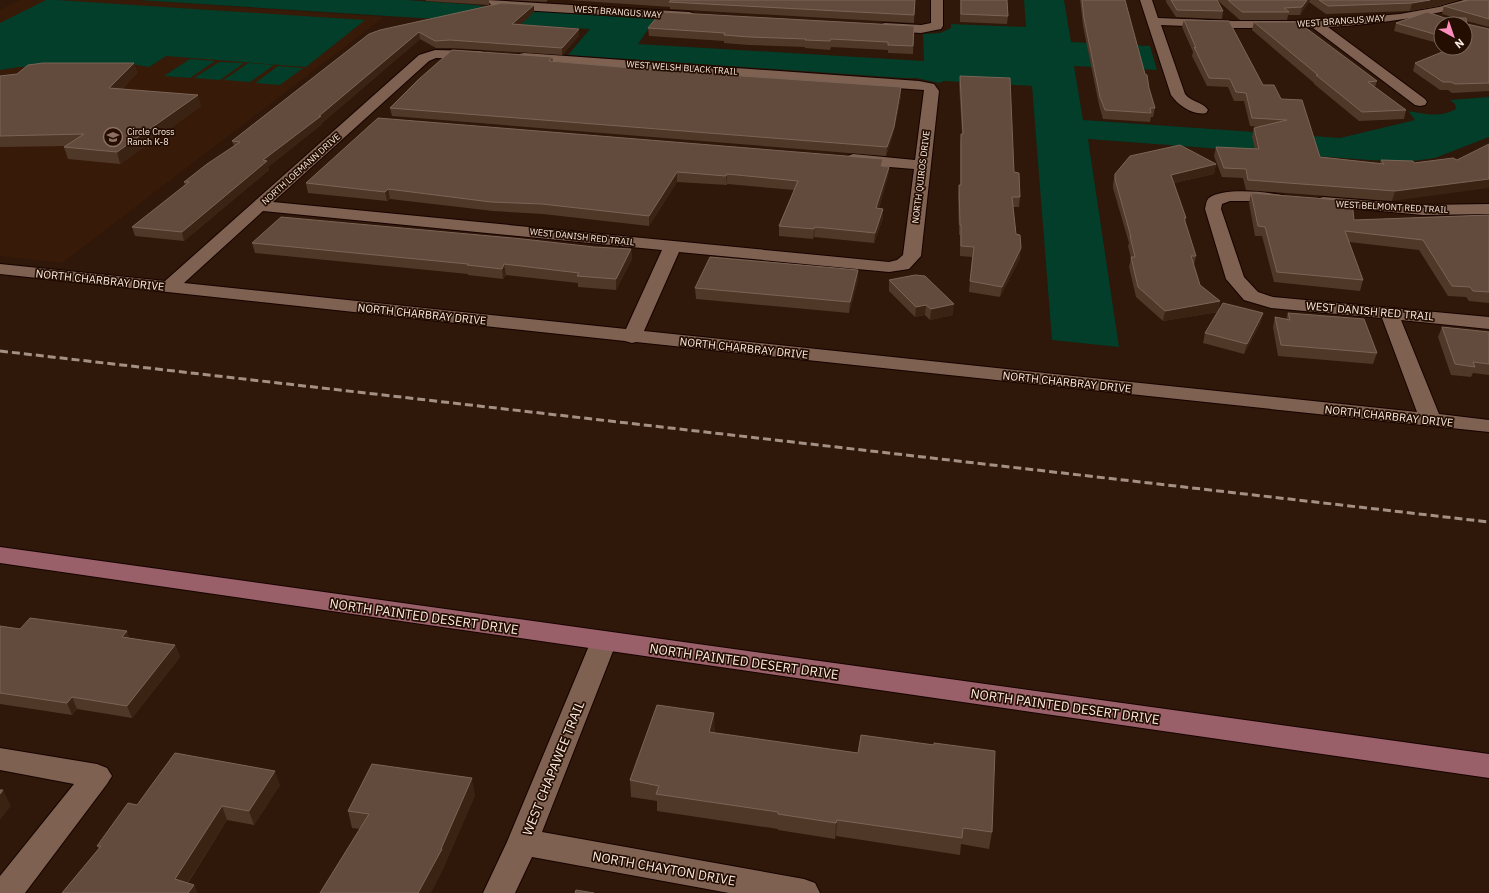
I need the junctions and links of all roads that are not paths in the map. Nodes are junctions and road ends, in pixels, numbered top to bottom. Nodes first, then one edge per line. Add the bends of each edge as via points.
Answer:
1 (937, 0) edge
2 (1146, 0) edge
3 (1478, 0) edge
4 (494, 1) edge
5 (1419, 13) junction
6 (699, 17) edge
7 (1433, 17) edge
8 (1154, 21) junction
9 (1315, 24) junction
10 (877, 27) edge
11 (489, 55) edge
12 (511, 56) edge
13 (929, 87) joint
14 (1420, 102) dead end
15 (1201, 110) dead end
16 (356, 119) junction
17 (372, 120) dead end
18 (842, 158) edge
19 (922, 165) junction
20 (260, 206) junction
21 (1489, 209) edge
22 (673, 246) junction
23 (903, 264) joint
24 (0, 269) edge
25 (169, 287) junction
26 (1251, 296) joint
27 (1389, 313) junction
28 (1489, 323) edge
29 (632, 337) junction
30 (1431, 420) junction
31 (1489, 426) edge
32 (0, 555) edge
33 (604, 642) junction
34 (0, 759) edge
35 (1489, 766) edge
36 (524, 842) junction
37 (6, 893) edge
38 (499, 893) edge
39 (804, 893) edge

1 - 10 street via 938,24 933,28
2 - 8 street
3 - 5 street, WEST BRANGUS WAY
4 - 6 street, WEST BRANGUS WAY via 503,5
5 - 7 street
5 - 9 street, WEST BRANGUS WAY
8 - 9 street, WEST BRANGUS WAY
8 - 15 street via 1178,95
9 - 14 street
11 - 16 street, NORTH LOEMANN DRIVE via 451,53 424,58
12 - 13 street, WEST WELSH BLACK TRAIL via 919,84
13 - 19 street, NORTH QUIROS DRIVE via 932,91
16 - 17 street
16 - 20 street, NORTH LOEMANN DRIVE
18 - 19 street
19 - 23 street, NORTH QUIROS DRIVE via 912,256
20 - 22 street, WEST DANISH RED TRAIL
20 - 25 street, NORTH LOEMANN DRIVE
21 - 26 street, WEST BELMONT RED TRAIL via 1423,210 1246,196 1224,197 1215,201 1213,209 1235,279
22 - 23 street, WEST DANISH RED TRAIL via 889,267
22 - 29 street
24 - 25 street, NORTH CHARBRAY DRIVE
25 - 29 street, NORTH CHARBRAY DRIVE
26 - 27 street, WEST DANISH RED TRAIL via 1271,302
27 - 28 street, WEST DANISH RED TRAIL
27 - 30 street
29 - 30 street, NORTH CHARBRAY DRIVE
30 - 31 street, NORTH CHARBRAY DRIVE
32 - 33 street, NORTH PAINTED DESERT DRIVE
33 - 35 street, NORTH PAINTED DESERT DRIVE
33 - 36 street, WEST CHAPAWEE TRAIL
34 - 37 street via 97,776
36 - 38 street, WEST CHAPAWEE TRAIL
36 - 39 street, NORTH CHAYTON DRIVE

